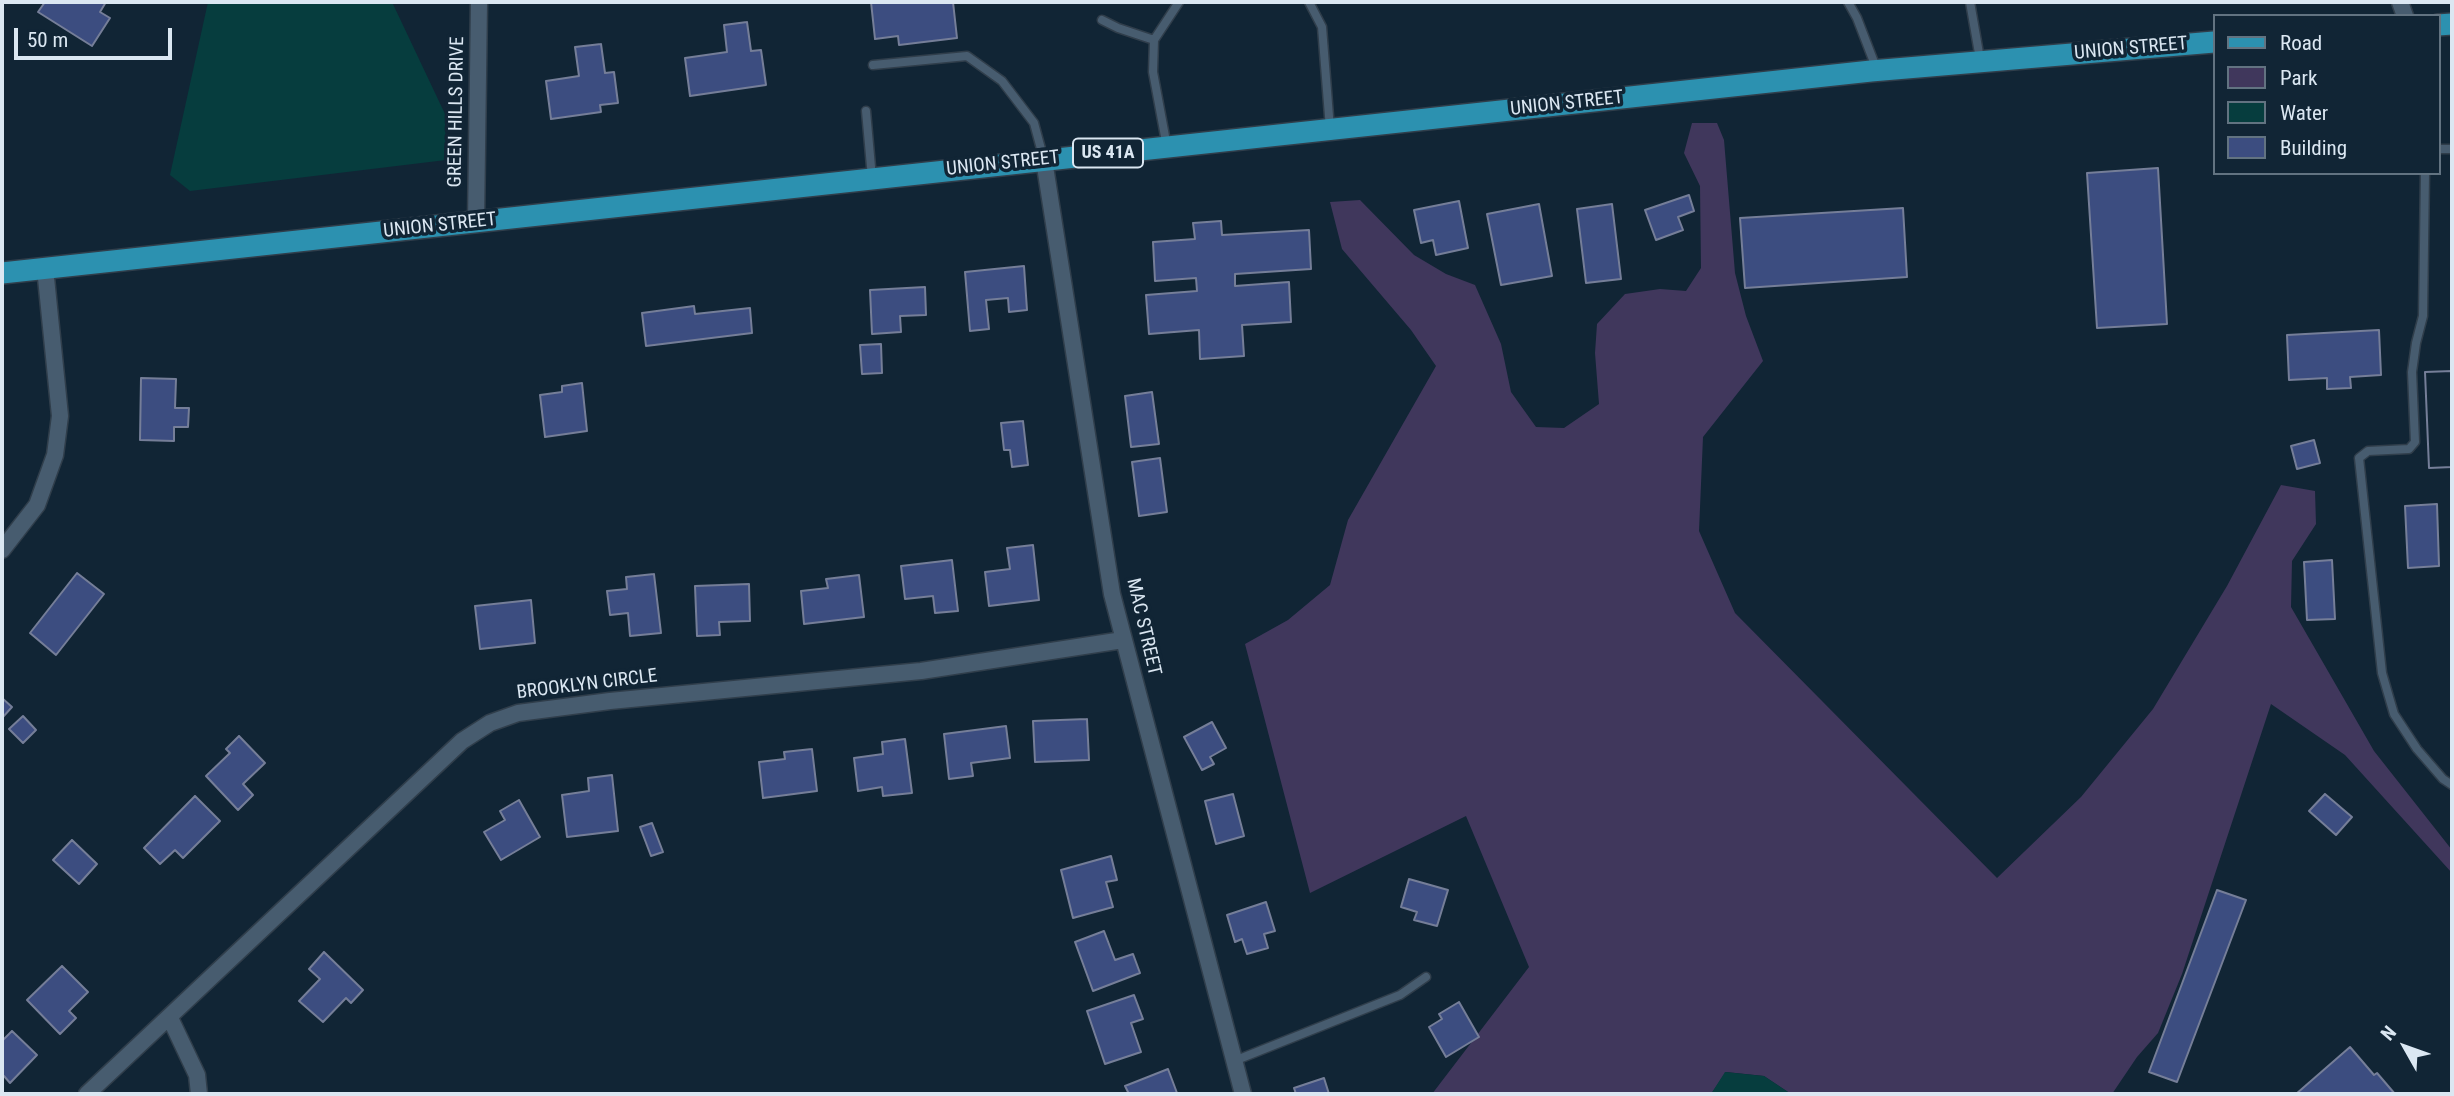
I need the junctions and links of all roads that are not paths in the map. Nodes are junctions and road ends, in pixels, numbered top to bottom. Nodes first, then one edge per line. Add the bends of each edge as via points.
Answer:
1 (479, 2) edge
2 (1179, 2) edge
3 (1309, 2) edge
4 (1848, 2) edge
5 (1970, 2) edge
6 (1102, 20) dead end
7 (1154, 40) junction
8 (2212, 43) edge
9 (1981, 62) junction
10 (873, 65) dead end
11 (1878, 71) junction
12 (866, 111) dead end
13 (1330, 129) junction
14 (1167, 147) junction
15 (1044, 160) junction
16 (2425, 175) edge
17 (872, 179) junction
18 (477, 222) junction
19 (45, 268) junction
20 (2, 273) edge
21 (2, 550) edge
22 (1123, 640) junction
23 (2452, 785) edge
24 (1426, 977) dead end
25 (170, 1018) junction
26 (1234, 1061) junction
27 (87, 1094) edge
28 (199, 1094) edge
29 (1243, 1094) edge

1 - 18 street, GREEN HILLS DRIVE
2 - 7 lane
3 - 13 lane via 1322,27
4 - 11 lane
5 - 9 lane
6 - 7 lane
7 - 14 lane via 1153,72
8 - 9 main road, UNION STREET / US 41A
9 - 11 main road, UNION STREET / US 41A
10 - 15 lane via 967,56 1002,81 1034,123
11 - 13 main road, UNION STREET / US 41A
12 - 17 lane
13 - 14 main road, UNION STREET / US 41A
14 - 15 main road, UNION STREET / US 41A
15 - 17 main road, UNION STREET / US 41A
15 - 22 street, MAC STREET
16 - 23 lane via 2423,316 2412,372 2415,442 2409,449 2368,451 2359,458 2382,673 2394,715 2417,749
17 - 18 main road, UNION STREET / US 41A
18 - 19 main road, UNION STREET / US 41A
19 - 20 main road, UNION STREET / US 41A
19 - 21 street via 60,416 55,456 37,505
22 - 25 street, BROOKLYN CIRCLE via 921,671 531,711 490,723 462,741
22 - 26 street, MAC STREET
24 - 26 lane via 1401,995
25 - 27 street, BROOKLYN CIRCLE
25 - 28 street via 197,1075
26 - 29 street, MAC STREET

